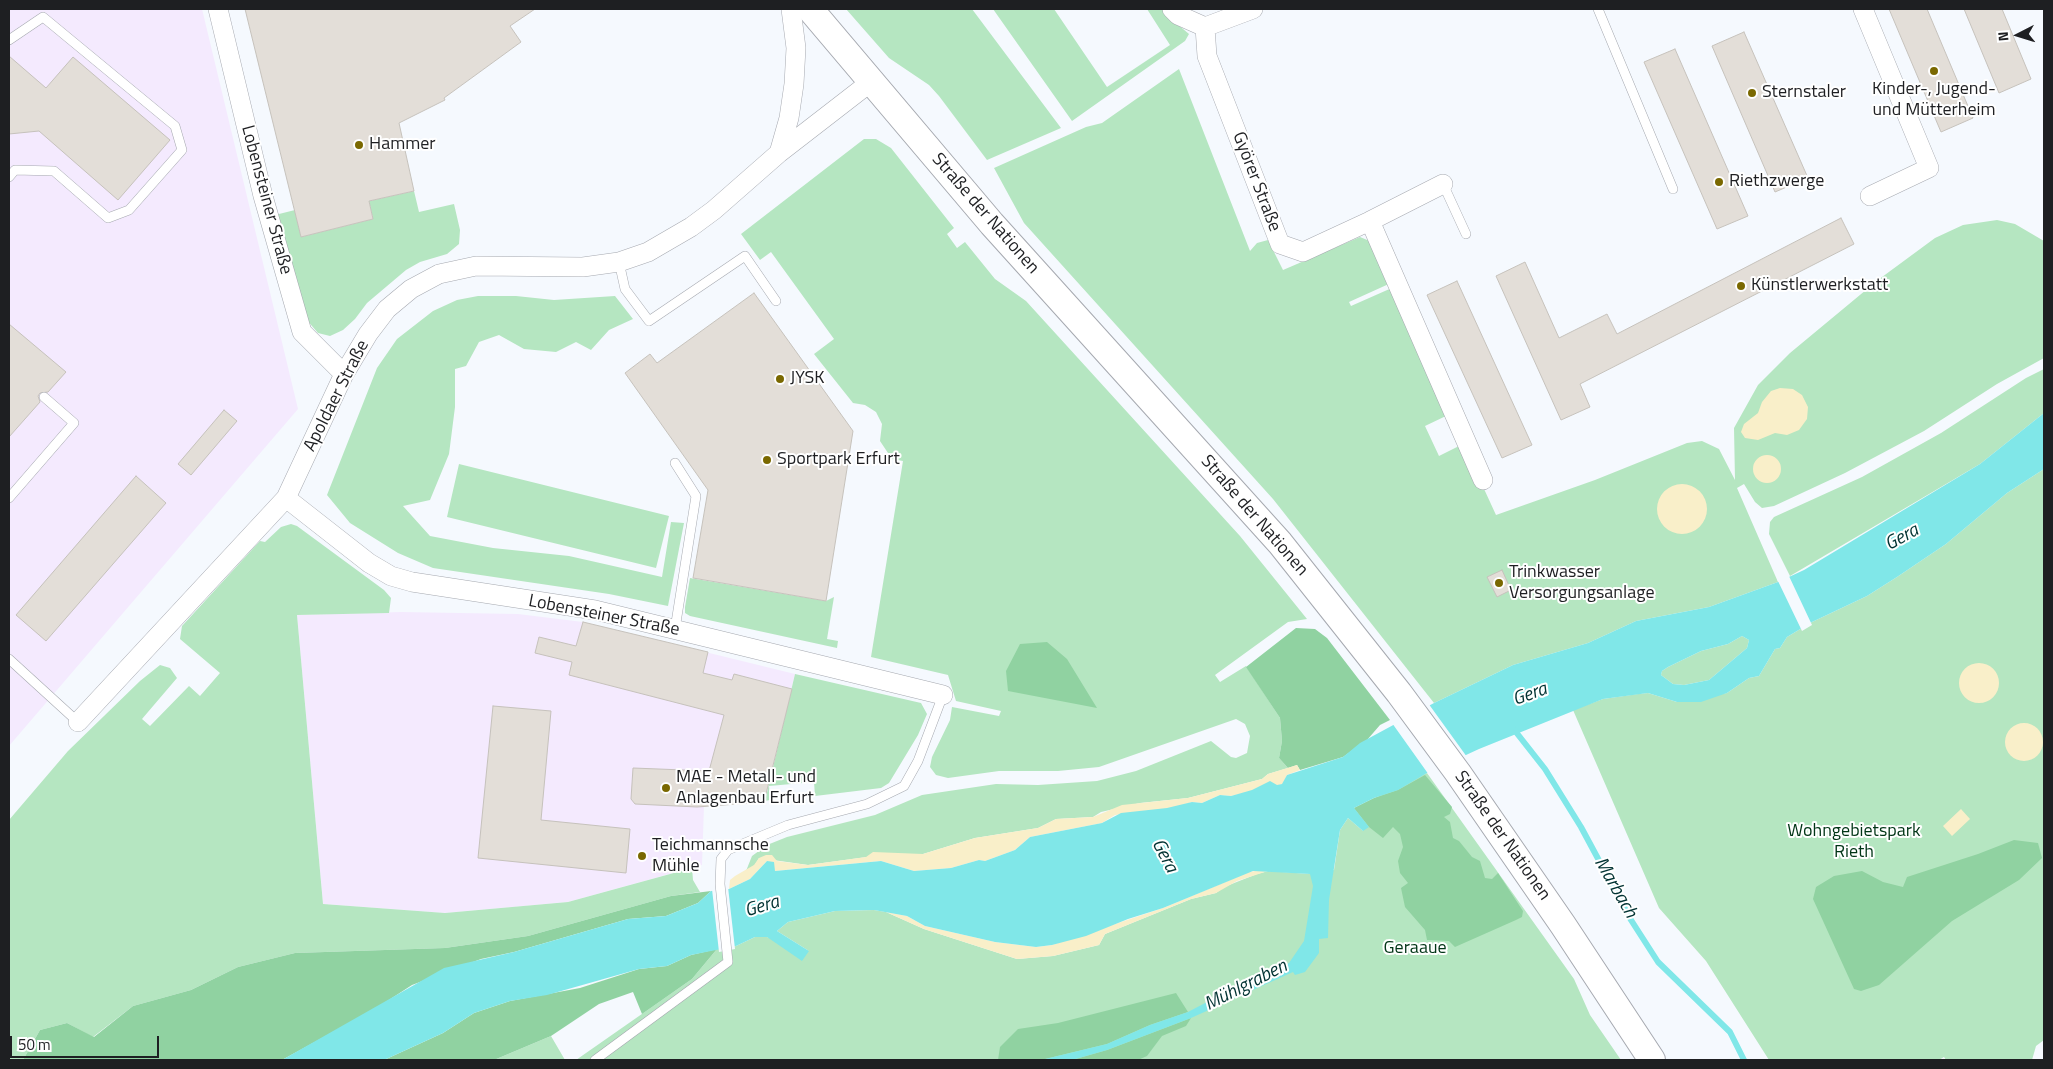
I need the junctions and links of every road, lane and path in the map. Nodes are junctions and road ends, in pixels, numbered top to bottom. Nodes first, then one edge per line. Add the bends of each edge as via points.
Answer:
1 (218, 9) edge
2 (791, 9) edge
3 (810, 9) edge
4 (1172, 9) edge
5 (1253, 9) edge
6 (1598, 9) edge
7 (1863, 9) edge
8 (1205, 27) junction
9 (9, 40) edge
10 (872, 81) junction
11 (779, 153) junction
12 (9, 177) edge
13 (1443, 184) joint
14 (1673, 189) dead end
15 (1870, 196) dead end
16 (1370, 221) junction
17 (1466, 234) dead end
18 (619, 262) junction
19 (776, 301) dead end
20 (344, 374) junction
21 (44, 397) dead end
22 (675, 463) dead end
23 (1483, 480) dead end
24 (9, 498) edge
25 (286, 498) junction
26 (674, 629) junction
27 (9, 659) edge
28 (943, 695) joint
29 (78, 722) joint
30 (595, 1060) edge
31 (1652, 1060) edge

1 - 20 street, Lobensteiner Straße via 263,196 302,332
2 - 11 street via 795,67
3 - 10 main road, Straße der Nationen
4 - 8 street
5 - 8 street
6 - 14 lane
7 - 15 street via 1929,168
8 - 16 street, Györer Straße via 1207,56 1280,244 1303,252
9 - 12 lane via 43,17 176,126 182,150 129,210 108,218 54,171 15,170
10 - 11 street, Apoldaer Straße
10 - 31 main road, Straße der Nationen via 992,224 1280,543 1458,773
11 - 18 street, Apoldaer Straße via 691,227 648,252
13 - 16 street, Györer Straße
13 - 17 lane
16 - 23 street
18 - 19 lane via 626,289 649,322 745,256
18 - 20 street, Apoldaer Straße via 583,267 476,266 440,274 411,289 387,309
20 - 25 street, Apoldaer Straße
21 - 24 lane via 74,424
22 - 26 lane via 696,496
25 - 26 street, Lobensteiner Straße via 369,563 391,576 595,610
25 - 29 street, Apoldaer Straße
26 - 28 street, Lobensteiner Straße
27 - 29 lane
28 - 30 lane via 918,762 904,786 867,804 788,826 728,850 721,859 720,884 728,962

